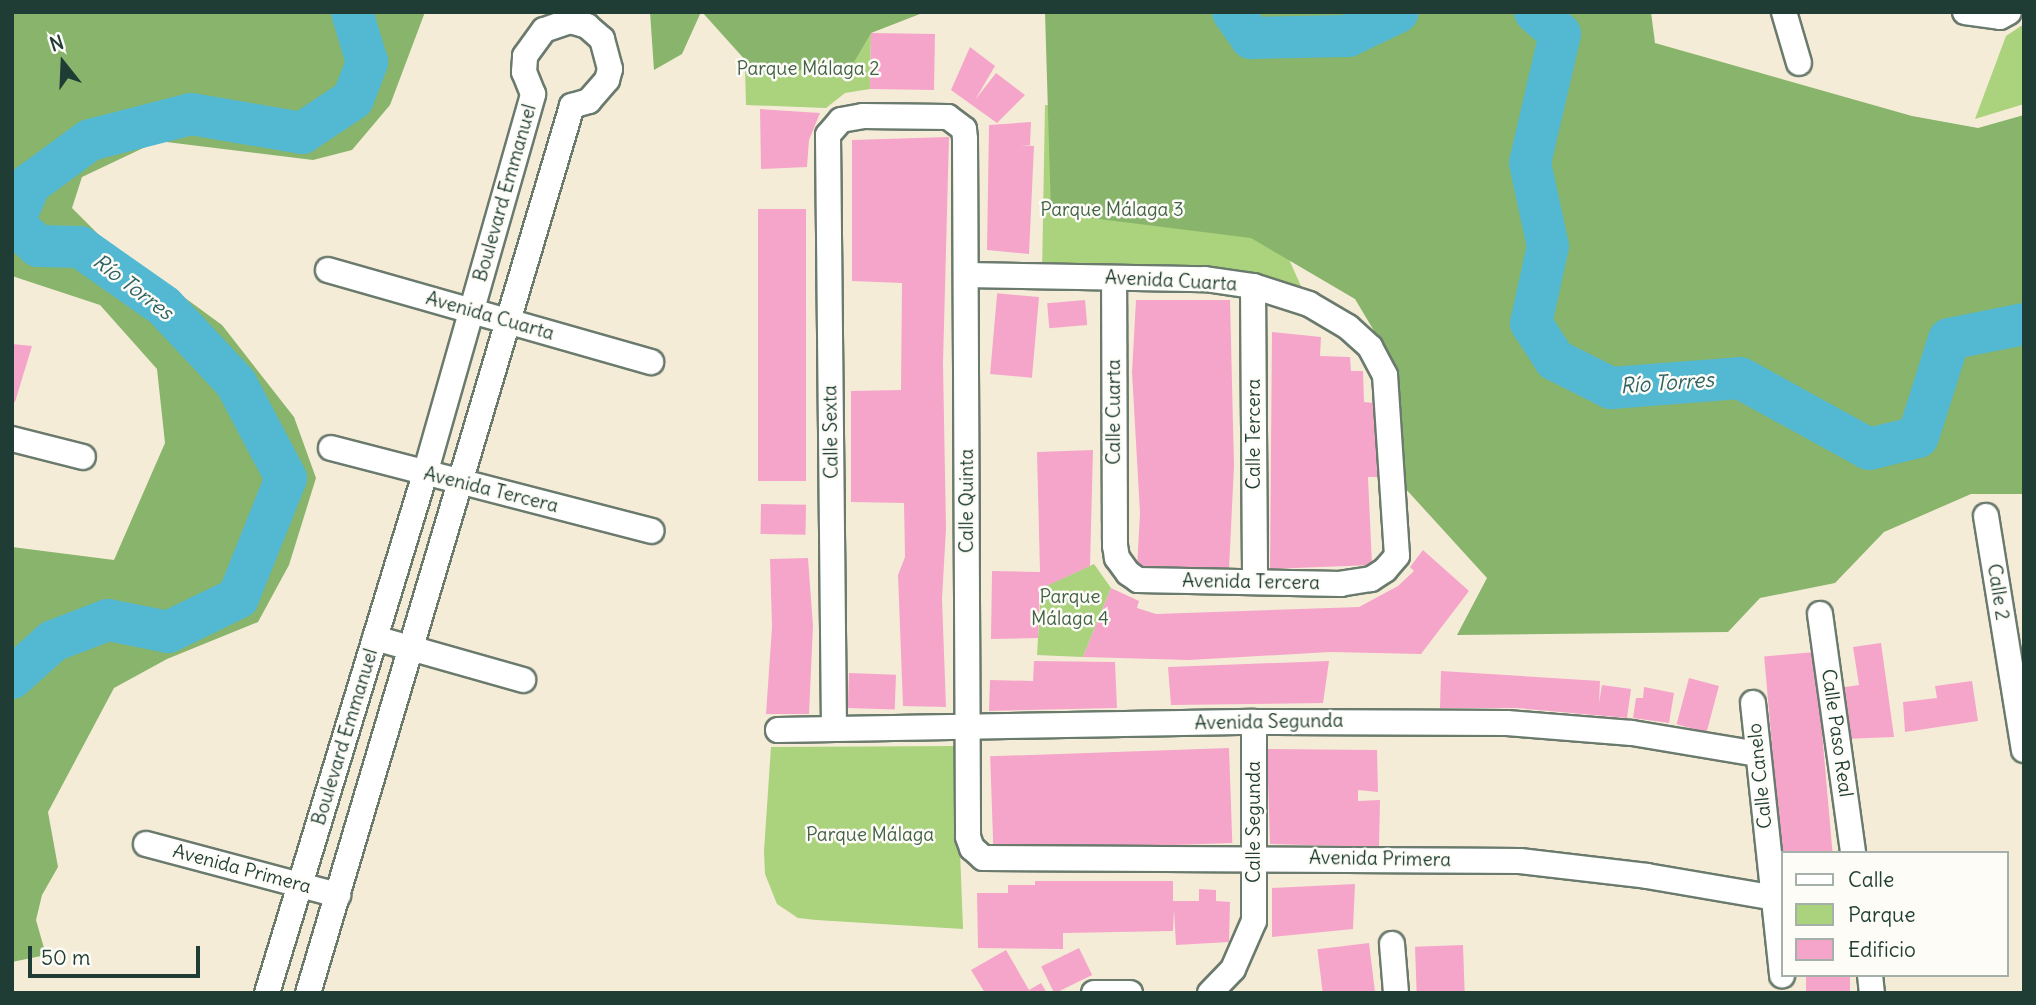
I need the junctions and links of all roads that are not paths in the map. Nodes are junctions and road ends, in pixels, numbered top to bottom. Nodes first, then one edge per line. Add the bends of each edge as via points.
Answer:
1 (1784, 12) edge
2 (1965, 12) edge
3 (2009, 12) edge
4 (1798, 63) dead end
5 (965, 139) joint
6 (328, 270) dead end
7 (966, 275) junction
8 (1114, 278) junction
9 (1252, 286) junction
10 (472, 310) junction
11 (509, 321) junction
12 (652, 362) dead end
13 (12, 439) edge
14 (331, 448) dead end
15 (83, 457) dead end
16 (425, 474) junction
17 (461, 484) junction
18 (1986, 516) dead end
19 (651, 531) dead end
20 (1115, 546) joint
21 (1397, 556) joint
22 (1255, 582) junction
23 (1820, 614) dead end
24 (375, 638) junction
25 (412, 648) junction
26 (523, 680) dead end
27 (1753, 703) dead end
28 (1254, 722) junction
29 (968, 727) junction
30 (834, 729) junction
31 (778, 730) dead end
32 (2024, 750) edge
33 (1757, 754) junction
34 (146, 844) dead end
35 (1853, 851) edge
36 (983, 858) joint
37 (1253, 858) junction
38 (301, 884) junction
39 (338, 895) junction
40 (1778, 899) edge
41 (1780, 937) edge
42 (1392, 944) dead end
43 (1213, 992) edge
44 (267, 993) edge
45 (308, 993) edge
46 (1094, 993) edge
47 (1130, 993) edge
48 (1396, 993) edge

1 - 4 street
2 - 3 street via 2000,17
5 - 7 street, Calle Quinta
5 - 30 street, Calle Sexta via 964,129 948,117 863,116 841,120 828,135
6 - 10 street, Avenida Cuarta
7 - 8 street, Avenida Cuarta
7 - 29 street, Calle Quinta
8 - 9 street, Avenida Cuarta via 1205,279
8 - 20 street, Calle Cuarta
9 - 21 street, Avenida Cuarta via 1310,304 1348,327 1370,347 1385,374
9 - 22 street, Calle Tercera
10 - 11 street, Avenida Cuarta
10 - 11 street, Boulevard Emmanuel via 533,94 524,72 525,56 544,30 570,21 587,26 602,39 610,69 600,92 572,106
10 - 16 street, Boulevard Emmanuel
11 - 12 street, Avenida Cuarta
11 - 17 street, Boulevard Emmanuel
13 - 15 street
14 - 16 street, Avenida Tercera
16 - 17 street, Avenida Tercera
16 - 24 street, Boulevard Emmanuel
17 - 19 street, Avenida Tercera
17 - 25 street, Boulevard Emmanuel
18 - 32 street, Calle 2
20 - 22 street, Avenida Tercera via 1117,558 1138,580
21 - 22 street, Avenida Tercera via 1371,579 1341,584
23 - 35 street, Calle Paso Real
24 - 25 street
24 - 38 street, Boulevard Emmanuel
25 - 26 street
25 - 39 street, Boulevard Emmanuel
27 - 33 street, Calle Canelo
28 - 29 street, Avenida Segunda
28 - 33 street, Avenida Segunda via 1507,723 1632,733
28 - 37 street, Calle Segunda
29 - 30 street, Avenida Segunda
29 - 36 street, Calle Quinta via 968,836
30 - 31 street, Avenida Segunda
33 - 40 street, Calle Canelo
34 - 38 street, Avenida Primera
36 - 37 street, Avenida Primera
37 - 40 street, Avenida Primera via 1520,861 1647,876
37 - 43 street, Calle Segunda via 1254,921 1247,946
38 - 39 street, Avenida Primera
38 - 44 street, Boulevard Emmanuel
39 - 45 street, Boulevard Emmanuel
40 - 41 street, Calle Canelo
42 - 48 street
46 - 47 street

